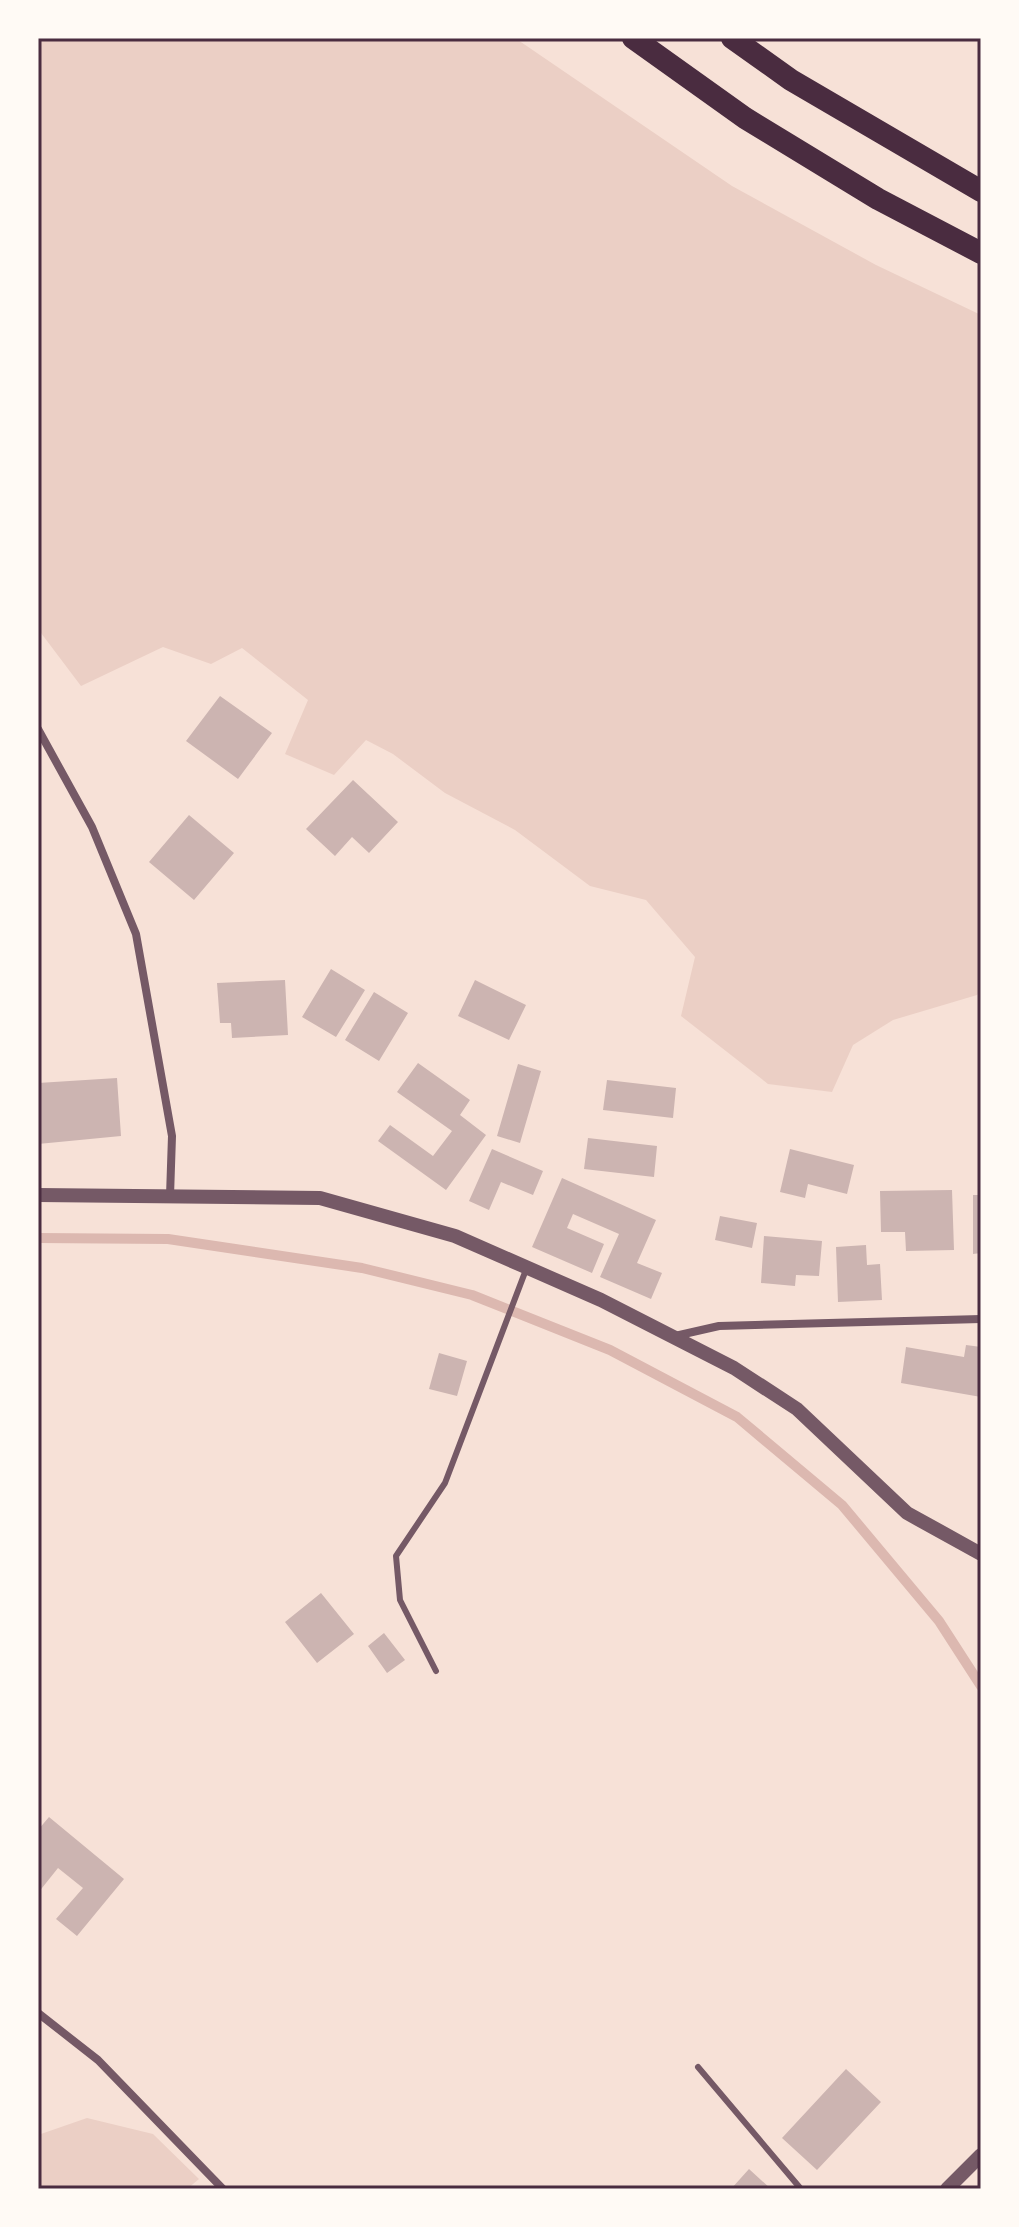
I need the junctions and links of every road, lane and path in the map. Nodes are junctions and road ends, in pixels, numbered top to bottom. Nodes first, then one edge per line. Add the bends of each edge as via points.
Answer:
1 (633, 38) edge
2 (732, 38) edge
3 (981, 191) edge
4 (981, 253) edge
5 (38, 729) edge
6 (38, 1195) edge
7 (170, 1196) junction
8 (527, 1267) junction
9 (981, 1319) edge
10 (672, 1336) junction
11 (981, 1554) edge
12 (436, 1671) dead end
13 (38, 2013) edge
14 (698, 2067) dead end
15 (981, 2155) edge
16 (223, 2189) edge
17 (801, 2189) edge
18 (947, 2189) edge

1 - 4 highway via 745,118 878,199
2 - 3 highway via 791,80
5 - 7 street via 92,827 136,934 172,1136
6 - 7 street
7 - 8 street via 320,1198 455,1236
8 - 10 street
8 - 12 lane via 445,1483 396,1556 400,1600
9 - 10 street via 719,1326
10 - 11 street via 797,1409 907,1513
13 - 16 street via 98,2060
14 - 17 lane
15 - 18 street

